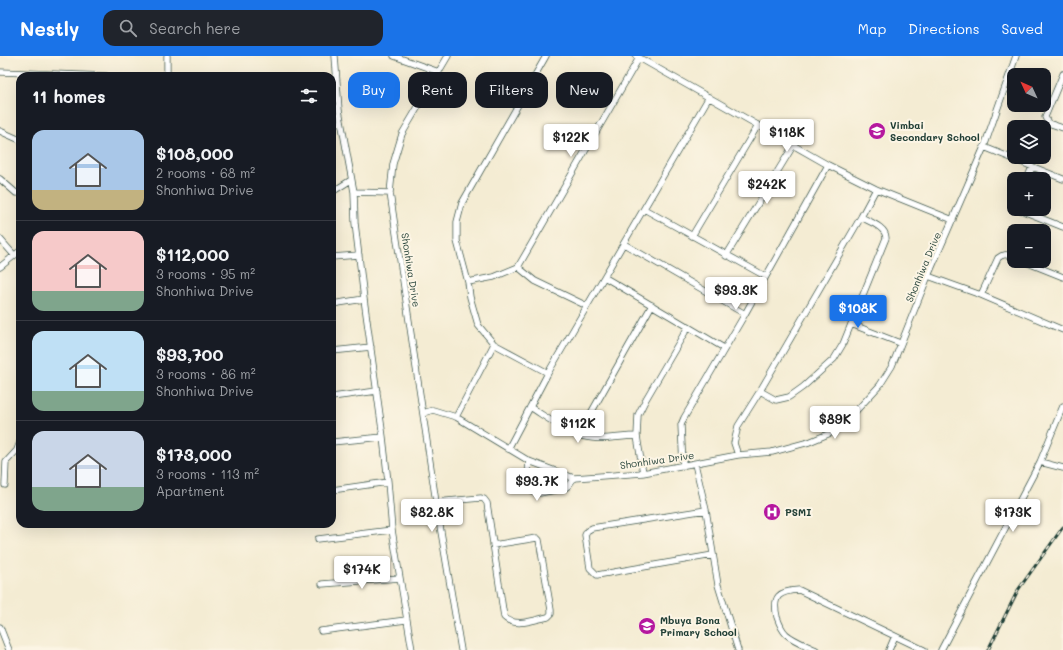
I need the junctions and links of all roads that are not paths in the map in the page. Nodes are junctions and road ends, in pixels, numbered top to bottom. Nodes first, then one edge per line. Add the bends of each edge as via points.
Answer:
1 (167, 56) edge
2 (335, 56) edge
3 (394, 56) edge
4 (448, 56) edge
5 (546, 56) edge
6 (1016, 56) edge
7 (637, 57) edge
8 (0, 72) edge
9 (167, 72) edge
10 (335, 72) edge
11 (439, 72) joint
12 (16, 73) edge
13 (1063, 76) edge
14 (709, 97) junction
15 (336, 103) edge
16 (418, 108) edge
17 (758, 125) junction
18 (1063, 128) edge
19 (0, 131) edge
20 (16, 138) edge
21 (793, 146) junction
22 (984, 147) junction
23 (828, 165) junction
24 (1032, 167) junction
25 (1030, 172) edge
26 (0, 179) edge
27 (1063, 179) edge
28 (351, 180) junction
29 (336, 189) edge
30 (876, 189) junction
31 (354, 192) junction
32 (16, 193) edge
33 (390, 193) junction
34 (644, 209) junction
35 (1036, 216) edge
36 (861, 217) junction
37 (953, 220) junction
38 (1063, 227) edge
39 (692, 236) junction
40 (0, 239) edge
41 (624, 244) junction
42 (1007, 254) edge
43 (14, 255) joint
44 (359, 255) junction
45 (726, 256) junction
46 (336, 257) edge
47 (0, 267) edge
48 (518, 267) junction
49 (1040, 268) edge
50 (765, 276) junction
51 (928, 276) junction
52 (604, 277) junction
53 (1063, 277) edge
54 (468, 282) junction
55 (981, 295) junction
56 (364, 299) junction
57 (336, 303) edge
58 (652, 305) junction
59 (587, 306) junction
60 (745, 314) junction
61 (850, 324) junction
62 (688, 327) junction
63 (1063, 330) edge
64 (900, 343) junction
65 (494, 344) junction
66 (371, 347) junction
67 (724, 348) junction
68 (336, 350) edge
69 (548, 374) junction
70 (377, 391) junction
71 (760, 391) junction
72 (336, 396) edge
73 (1063, 406) edge
74 (530, 407) junction
75 (423, 413) junction
76 (456, 417) junction
77 (578, 436) junction
78 (637, 436) junction
79 (383, 437) junction
80 (336, 442) edge
81 (508, 449) junction
82 (16, 451) edge
83 (738, 455) junction
84 (529, 461) junction
85 (1040, 462) junction
86 (695, 464) junction
87 (682, 466) junction
88 (1063, 468) edge
89 (643, 473) junction
90 (574, 478) junction
91 (388, 482) junction
92 (5, 485) dead end
93 (336, 489) edge
94 (436, 502) junction
95 (706, 510) junction
96 (392, 530) junction
97 (318, 539) dead end
98 (492, 545) junction
99 (713, 555) junction
100 (400, 578) junction
101 (322, 584) dead end
102 (406, 620) junction
103 (0, 627) edge
104 (321, 631) dead end
105 (895, 636) junction
106 (9, 650) edge
107 (412, 650) edge
108 (460, 650) edge
109 (738, 650) edge
110 (816, 650) edge
111 (889, 650) edge
112 (924, 650) edge
113 (941, 650) edge

1 - 9 street
2 - 10 street
3 - 11 street
4 - 11 street, Shonhiwa Drive
5 - 54 street via 462,203 457,222 457,242
6 - 22 street, Shonhiwa Drive
7 - 14 street
7 - 48 street
8 - 12 street
13 - 18 street via 1045,117 1048,123
14 - 17 street
14 - 34 street
15 - 28 street
16 - 33 street, Shonhiwa Drive via 402,134 393,164
17 - 21 street
17 - 39 street
19 - 20 street
21 - 23 street
21 - 45 street
22 - 24 street
22 - 37 street, Shonhiwa Drive
23 - 30 street
23 - 50 street
24 - 25 street
24 - 27 street
26 - 32 street
28 - 29 street
28 - 31 street
30 - 36 street
30 - 37 street
31 - 33 street
31 - 44 street
33 - 75 street, Shonhiwa Drive
34 - 39 street
34 - 41 street
35 - 38 street
36 - 61 street via 883,230 886,238
36 - 71 street
37 - 51 street, Shonhiwa Drive
39 - 45 street
40 - 43 street
41 - 52 street
41 - 60 street
42 - 55 street via 998,258
43 - 47 street
44 - 46 street
44 - 56 street
45 - 50 street
48 - 54 street via 494,277
48 - 59 street via 535,281
49 - 53 street
50 - 60 street
51 - 55 street
51 - 64 street, Shonhiwa Drive
52 - 58 street
52 - 59 street
54 - 65 street via 478,325
55 - 63 street
56 - 57 street
56 - 66 street
58 - 62 street
58 - 77 street
59 - 69 street
60 - 67 street
61 - 64 street
61 - 71 street via 843,344 834,358 790,397 776,400
62 - 67 street
62 - 78 street via 638,415
64 - 83 street, Shonhiwa Drive via 892,366 880,385 833,432 809,442 772,452
65 - 69 street
65 - 76 street
66 - 68 street
66 - 70 street
67 - 87 street via 681,426
69 - 74 street
70 - 72 street
70 - 79 street
71 - 83 street via 738,426 734,443
73 - 85 street
74 - 77 street
74 - 81 street
75 - 76 street, Shonhiwa Drive via 433,410
75 - 94 street
76 - 81 street, Shonhiwa Drive
77 - 78 street
78 - 89 street
79 - 80 street
79 - 91 street
81 - 84 street, Shonhiwa Drive
82 - 92 street via 6,462
83 - 86 street, Shonhiwa Drive
84 - 90 street, Shonhiwa Drive
84 - 90 street via 528,477 533,492 565,488
85 - 88 street
85 - 113 street
86 - 87 street, Shonhiwa Drive
86 - 95 street
87 - 89 street, Shonhiwa Drive
89 - 90 street, Shonhiwa Drive
91 - 93 street
91 - 96 street
94 - 98 street via 484,499 487,503
94 - 108 street
95 - 99 street
95 - 99 street via 587,530 585,535 590,568 597,575
96 - 97 street
96 - 100 street
98 - 98 street via 504,617 514,623 548,617 551,610 539,540 536,538
99 - 109 street via 718,585
100 - 101 street
100 - 102 street
102 - 104 street
102 - 107 street
103 - 106 street
105 - 110 street via 799,590 786,591 776,600 775,607 780,627 793,639
105 - 111 street
105 - 112 street

